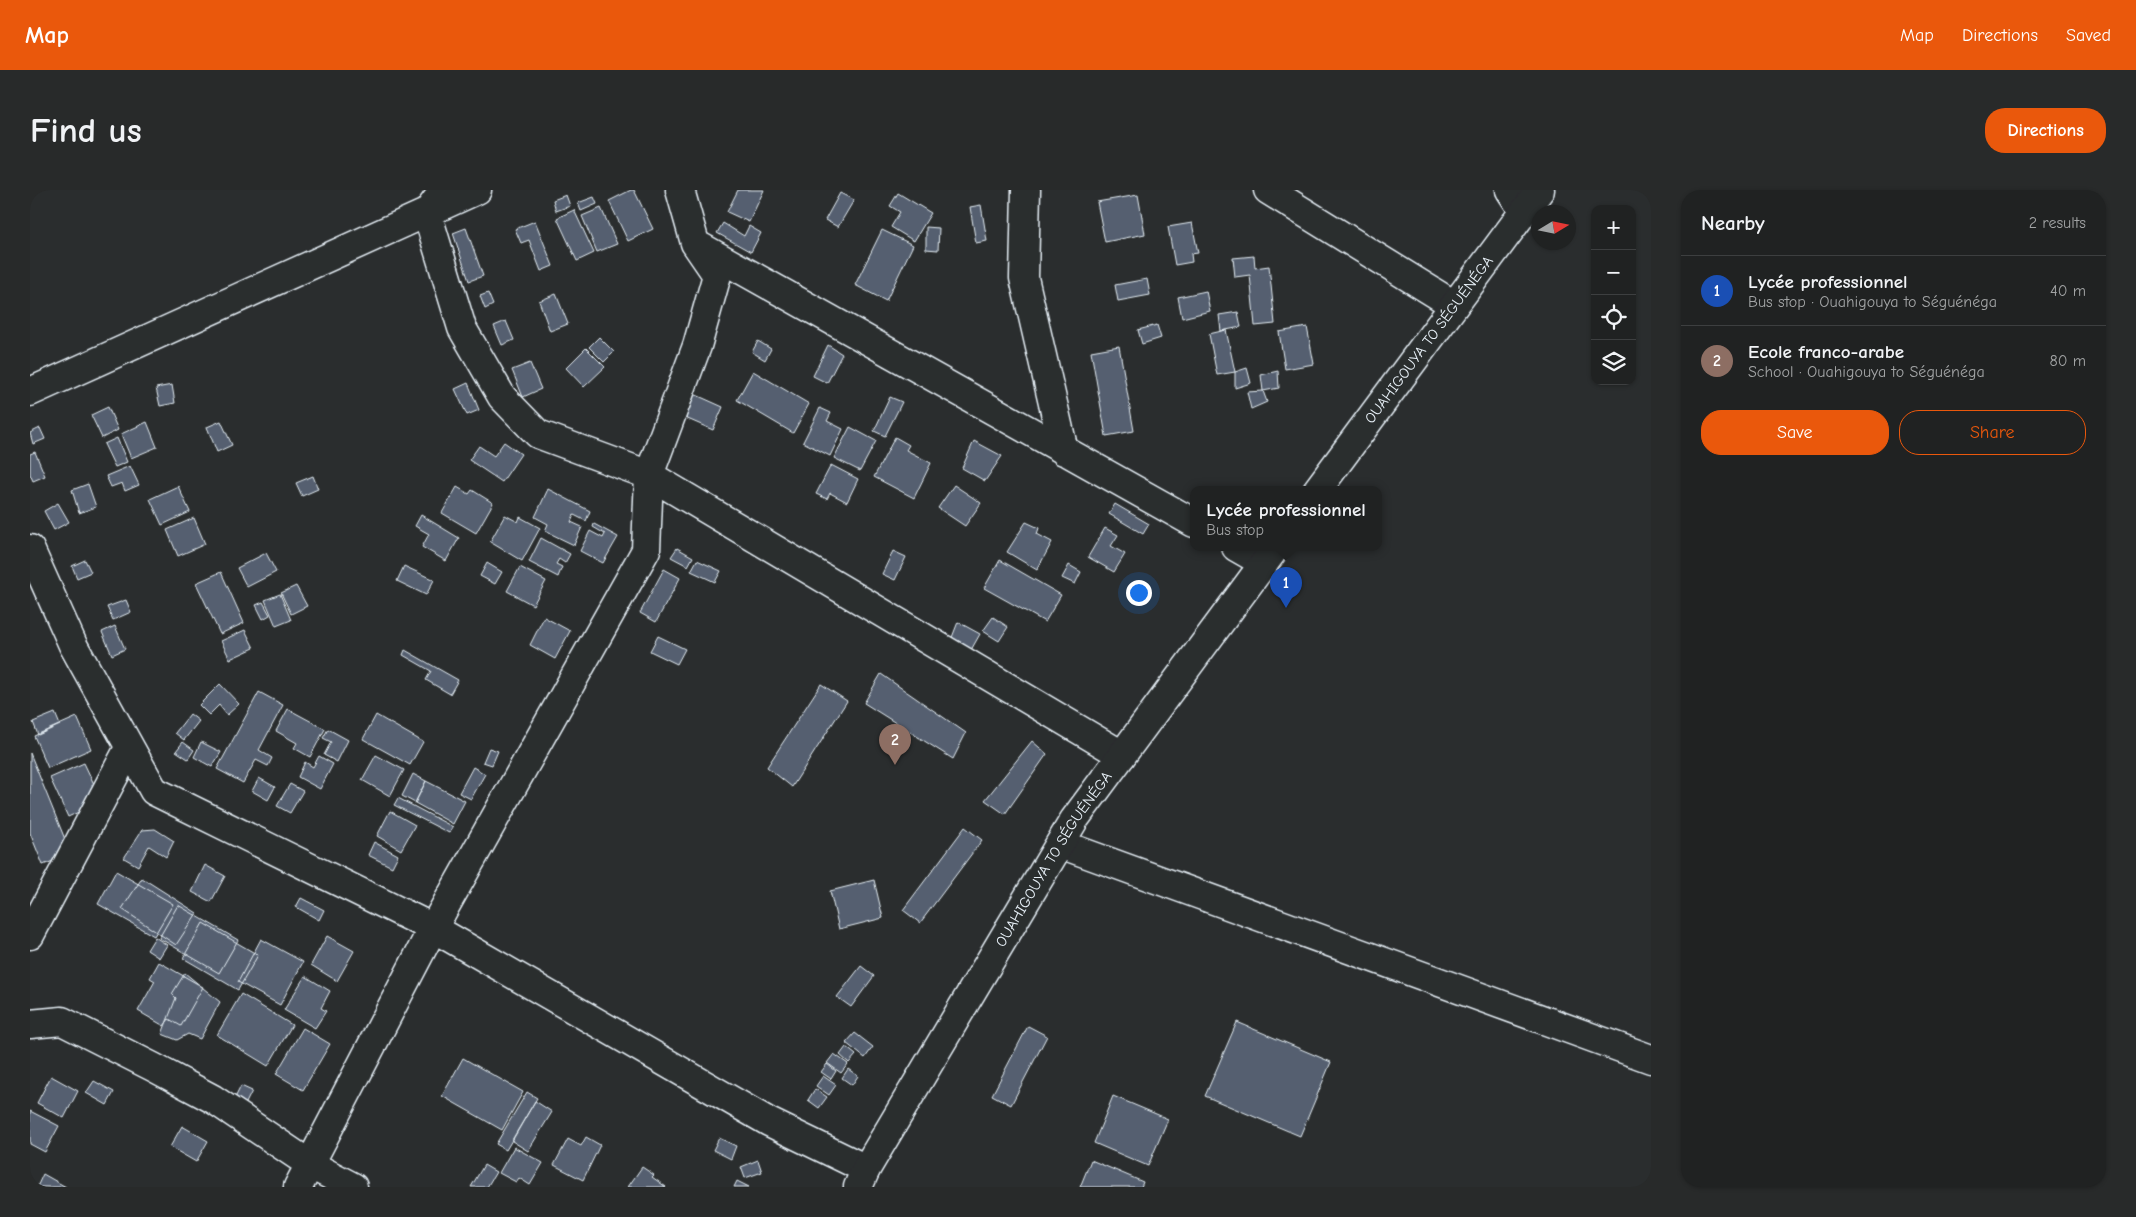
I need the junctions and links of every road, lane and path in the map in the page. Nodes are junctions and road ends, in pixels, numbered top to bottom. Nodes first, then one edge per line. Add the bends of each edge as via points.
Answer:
1 (444, 190) edge
2 (477, 190) edge
3 (680, 190) edge
4 (1026, 190) edge
5 (1268, 190) edge
6 (1524, 197) edge
7 (427, 212) junction
8 (695, 243) junction
9 (1454, 305) junction
10 (30, 392) edge
11 (1064, 451) junction
12 (649, 475) junction
13 (1320, 486) edge
14 (1190, 521) edge
15 (30, 549) edge
16 (1253, 551) edge
17 (1270, 555) edge
18 (130, 748) junction
19 (1122, 755) junction
20 (1060, 844) junction
21 (433, 928) junction
22 (30, 935) edge
23 (30, 1024) edge
24 (1651, 1059) edge
25 (304, 1176) edge
26 (862, 1178) edge
27 (352, 1187) edge

1 - 7 street
2 - 7 street
3 - 8 street
4 - 11 street via 1024,278
5 - 9 street
6 - 9 street, OUAHIGOUYA TO SÉGUÉNÉGA
7 - 10 street
7 - 12 street via 462,328 502,396 538,434
8 - 11 street
8 - 12 street via 717,274 697,346
9 - 13 street, OUAHIGOUYA TO SÉGUÉNÉGA
11 - 14 street
12 - 19 street
12 - 21 street via 646,550
15 - 18 street via 73,645
16 - 17 street
17 - 19 street, OUAHIGOUYA TO SÉGUÉNÉGA
18 - 21 street via 154,791
18 - 22 street
19 - 20 street, OUAHIGOUYA TO SÉGUÉNÉGA
20 - 24 street
20 - 26 street, OUAHIGOUYA TO SÉGUÉNÉGA
21 - 25 street
21 - 26 street
23 - 25 street via 62,1021 213,1099
25 - 27 street

